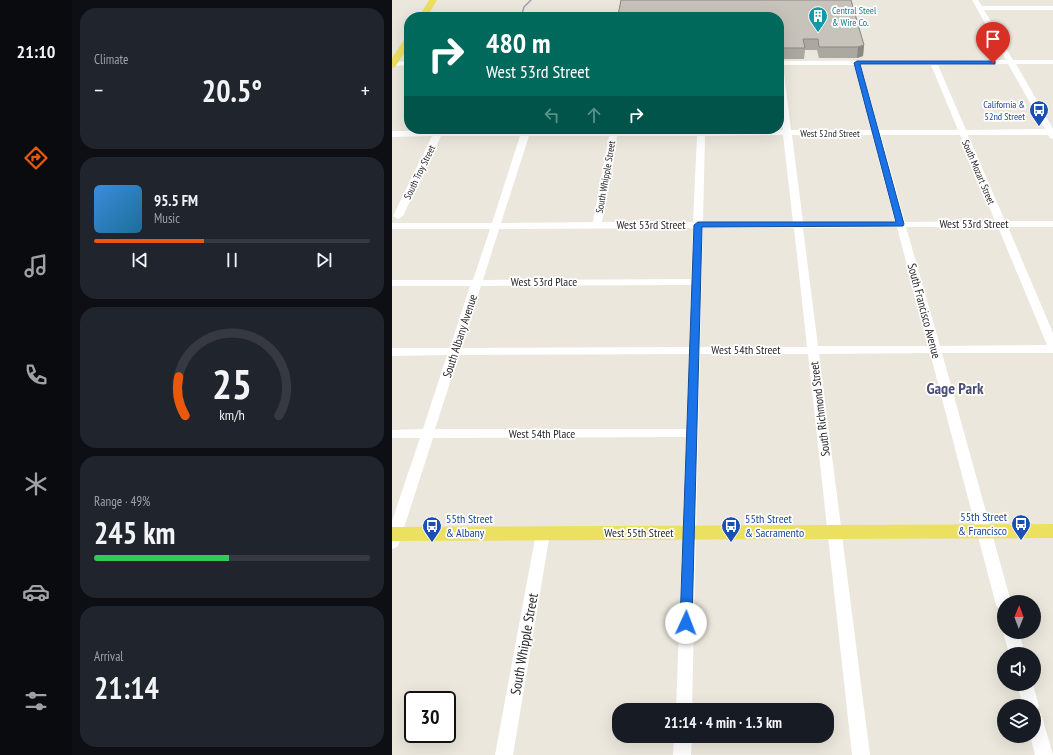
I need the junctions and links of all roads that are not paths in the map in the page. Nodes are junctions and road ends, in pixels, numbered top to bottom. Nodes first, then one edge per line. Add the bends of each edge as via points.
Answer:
1 (434, 0) edge
2 (975, 0) edge
3 (980, 8) junction
4 (1051, 8) edge
5 (426, 12) edge
6 (1053, 14) edge
7 (404, 46) edge
8 (1053, 62) edge
9 (784, 63) edge
10 (857, 63) junction
11 (934, 63) junction
12 (1011, 63) junction
13 (392, 64) edge
14 (404, 64) edge
15 (784, 102) edge
16 (963, 132) junction
17 (404, 133) edge
18 (784, 133) edge
19 (788, 133) junction
20 (876, 133) junction
21 (392, 134) edge
22 (438, 134) edge
23 (526, 134) edge
24 (613, 134) edge
25 (701, 134) edge
26 (1052, 134) edge
27 (398, 216) dead end
28 (798, 224) junction
29 (901, 224) junction
30 (1001, 224) junction
31 (1053, 224) edge
32 (496, 225) junction
33 (597, 225) junction
34 (698, 225) junction
35 (392, 226) edge
36 (477, 282) junction
37 (696, 282) junction
38 (392, 283) edge
39 (1053, 348) edge
40 (694, 350) junction
41 (813, 350) junction
42 (935, 350) junction
43 (455, 351) junction
44 (392, 352) edge
45 (692, 433) junction
46 (392, 434) edge
47 (428, 434) junction
48 (984, 531) junction
49 (1053, 531) edge
50 (689, 532) junction
51 (835, 532) junction
52 (543, 533) junction
53 (393, 537) edge
54 (1001, 595) edge
55 (684, 703) edge
56 (683, 743) edge
57 (1041, 743) edge
58 (504, 755) edge
59 (682, 755) edge
60 (861, 755) edge
61 (1044, 755) edge

1 - 5 main road
2 - 3 street
3 - 4 street
3 - 12 street
4 - 6 street
7 - 13 main road
8 - 12 street
9 - 10 street
10 - 11 street
10 - 20 street, South Francisco Avenue
11 - 12 street
11 - 16 street, South Mozart Street
12 - 26 street
13 - 14 street
15 - 19 street, South Richmond Street
16 - 20 street, West 52nd Street
16 - 26 street, West 52nd Street
16 - 30 street, South Mozart Street
17 - 21 street, West 52nd Street
18 - 19 street, West 52nd Street
19 - 20 street, West 52nd Street
19 - 28 street, South Richmond Street
20 - 29 street, South Francisco Avenue
22 - 27 street, South Troy Street
23 - 32 street, South Albany Avenue
24 - 33 street, South Whipple Street
25 - 34 street
28 - 29 street, West 53rd Street
28 - 34 street, West 53rd Street
28 - 41 street, South Richmond Street
29 - 30 street, West 53rd Street
29 - 42 street, South Francisco Avenue
30 - 31 street, West 53rd Street
30 - 39 street, South Mozart Street
32 - 33 street, West 53rd Street
32 - 35 street, West 53rd Street
32 - 36 street, South Albany Avenue
33 - 34 street, West 53rd Street
34 - 37 street
36 - 37 street, West 53rd Place
36 - 38 street, West 53rd Place
36 - 43 street, South Albany Avenue
37 - 40 street
39 - 42 street, West 54th Street
40 - 41 street, West 54th Street
40 - 43 street, West 54th Street
40 - 45 street
41 - 42 street, West 54th Street
41 - 51 street, South Richmond Street
42 - 48 street, South Francisco Avenue
43 - 44 street, West 54th Street
43 - 47 street, South Albany Avenue
45 - 47 street, West 54th Place
45 - 50 street
46 - 47 street, West 54th Place
47 - 53 street, South Albany Avenue
48 - 49 main road, West 55th Street
48 - 51 main road, West 55th Street
48 - 54 street, South Francisco Avenue
50 - 51 main road, West 55th Street
50 - 52 main road, West 55th Street
50 - 55 street
51 - 60 street, South Richmond Street
52 - 53 main road, West 55th Street
52 - 58 street, South Whipple Street
56 - 59 street
57 - 61 street

